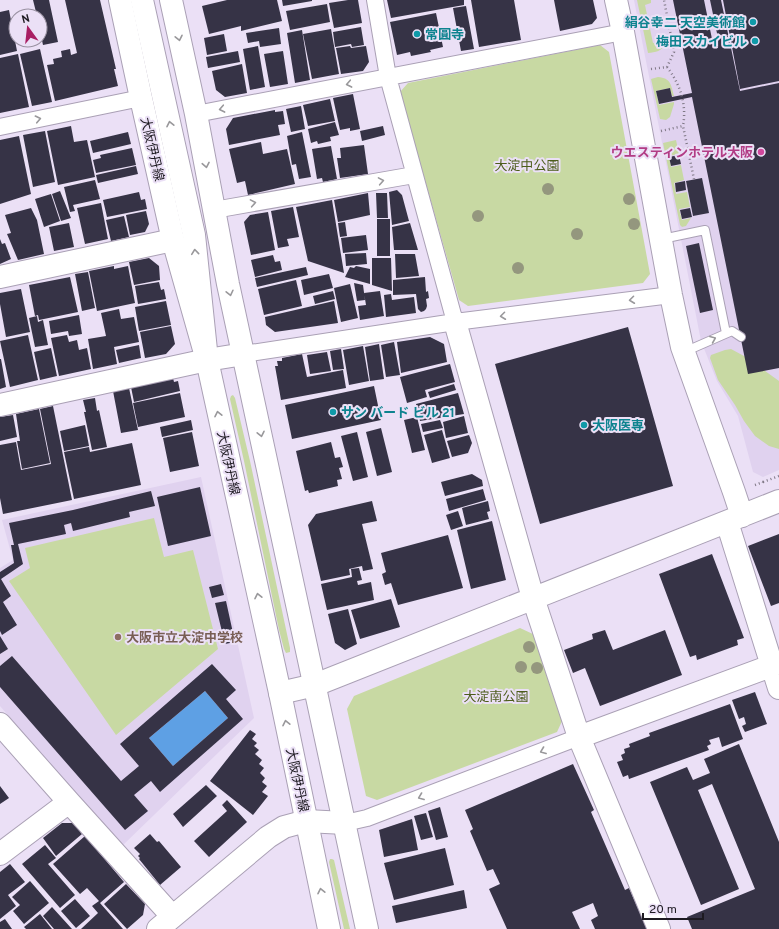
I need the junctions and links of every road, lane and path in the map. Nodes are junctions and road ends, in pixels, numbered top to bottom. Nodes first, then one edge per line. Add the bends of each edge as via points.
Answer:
1 (120, 0) edge
2 (142, 0) edge
3 (171, 0) edge
4 (375, 0) edge
5 (616, 0) edge
6 (664, 0) edge
7 (623, 32) junction
8 (667, 66) junction
9 (644, 70) dead end
10 (388, 77) junction
11 (141, 98) junction
12 (196, 114) junction
13 (683, 126) junction
14 (0, 127) edge
15 (657, 132) dead end
16 (414, 175) junction
17 (694, 179) dead end
18 (214, 210) junction
19 (173, 240) junction
20 (661, 240) junction
21 (0, 277) edge
22 (671, 295) junction
23 (455, 322) junction
24 (726, 334) junction
25 (741, 337) dead end
26 (684, 352) junction
27 (244, 354) junction
28 (207, 360) junction
29 (0, 405) edge
30 (779, 476) edge
31 (763, 482) dead end
32 (779, 501) edge
33 (734, 519) junction
34 (533, 598) junction
35 (775, 664) edge
36 (315, 685) junction
37 (779, 688) edge
38 (280, 693) junction
39 (0, 724) edge
40 (579, 737) junction
41 (69, 802) junction
42 (306, 821) junction
43 (345, 823) junction
44 (0, 854) edge
45 (165, 923) edge
46 (329, 929) edge
47 (367, 929) edge
48 (659, 929) edge

1 - 11 main road, 大阪伊丹線
28 -> 2 main road via 194,235
3 -> 12 main road
4 - 10 street
5 - 7 main road
6 - 8 path via 674,52
7 - 10 street
7 - 20 main road
8 - 9 path
8 - 13 path via 679,84 685,115
10 -> 12 street
10 - 16 street
14 -> 11 street
11 - 19 main road, 大阪伊丹線
12 -> 18 main road
13 - 15 path
13 - 17 path
18 -> 16 street
16 - 23 street
18 -> 27 main road
19 - 21 main road
19 - 28 main road, 大阪伊丹線
20 - 22 main road
20 - 24 lane via 705,230
22 -> 23 street
22 - 26 main road
23 - 27 street
23 - 34 main road
24 - 25 lane via 732,331
26 -> 24 lane
26 - 33 main road via 732,485
27 - 28 main road
27 -> 36 main road
28 - 29 main road
38 -> 28 main road, 大阪伊丹線
30 - 31 path
32 - 33 main road
33 - 34 main road
33 - 35 main road
34 - 36 main road
34 - 40 main road
35 - 37 main road
35 - 40 main road
36 - 38 main road
36 - 43 main road
42 -> 38 main road, 大阪伊丹線
39 - 41 main road
40 -> 43 street via 367,818
40 - 48 main road
41 - 44 main road
41 - 45 main road
42 - 43 main road
42 - 45 main road via 284,827 268,837
46 -> 42 main road, 大阪伊丹線
43 - 47 main road

